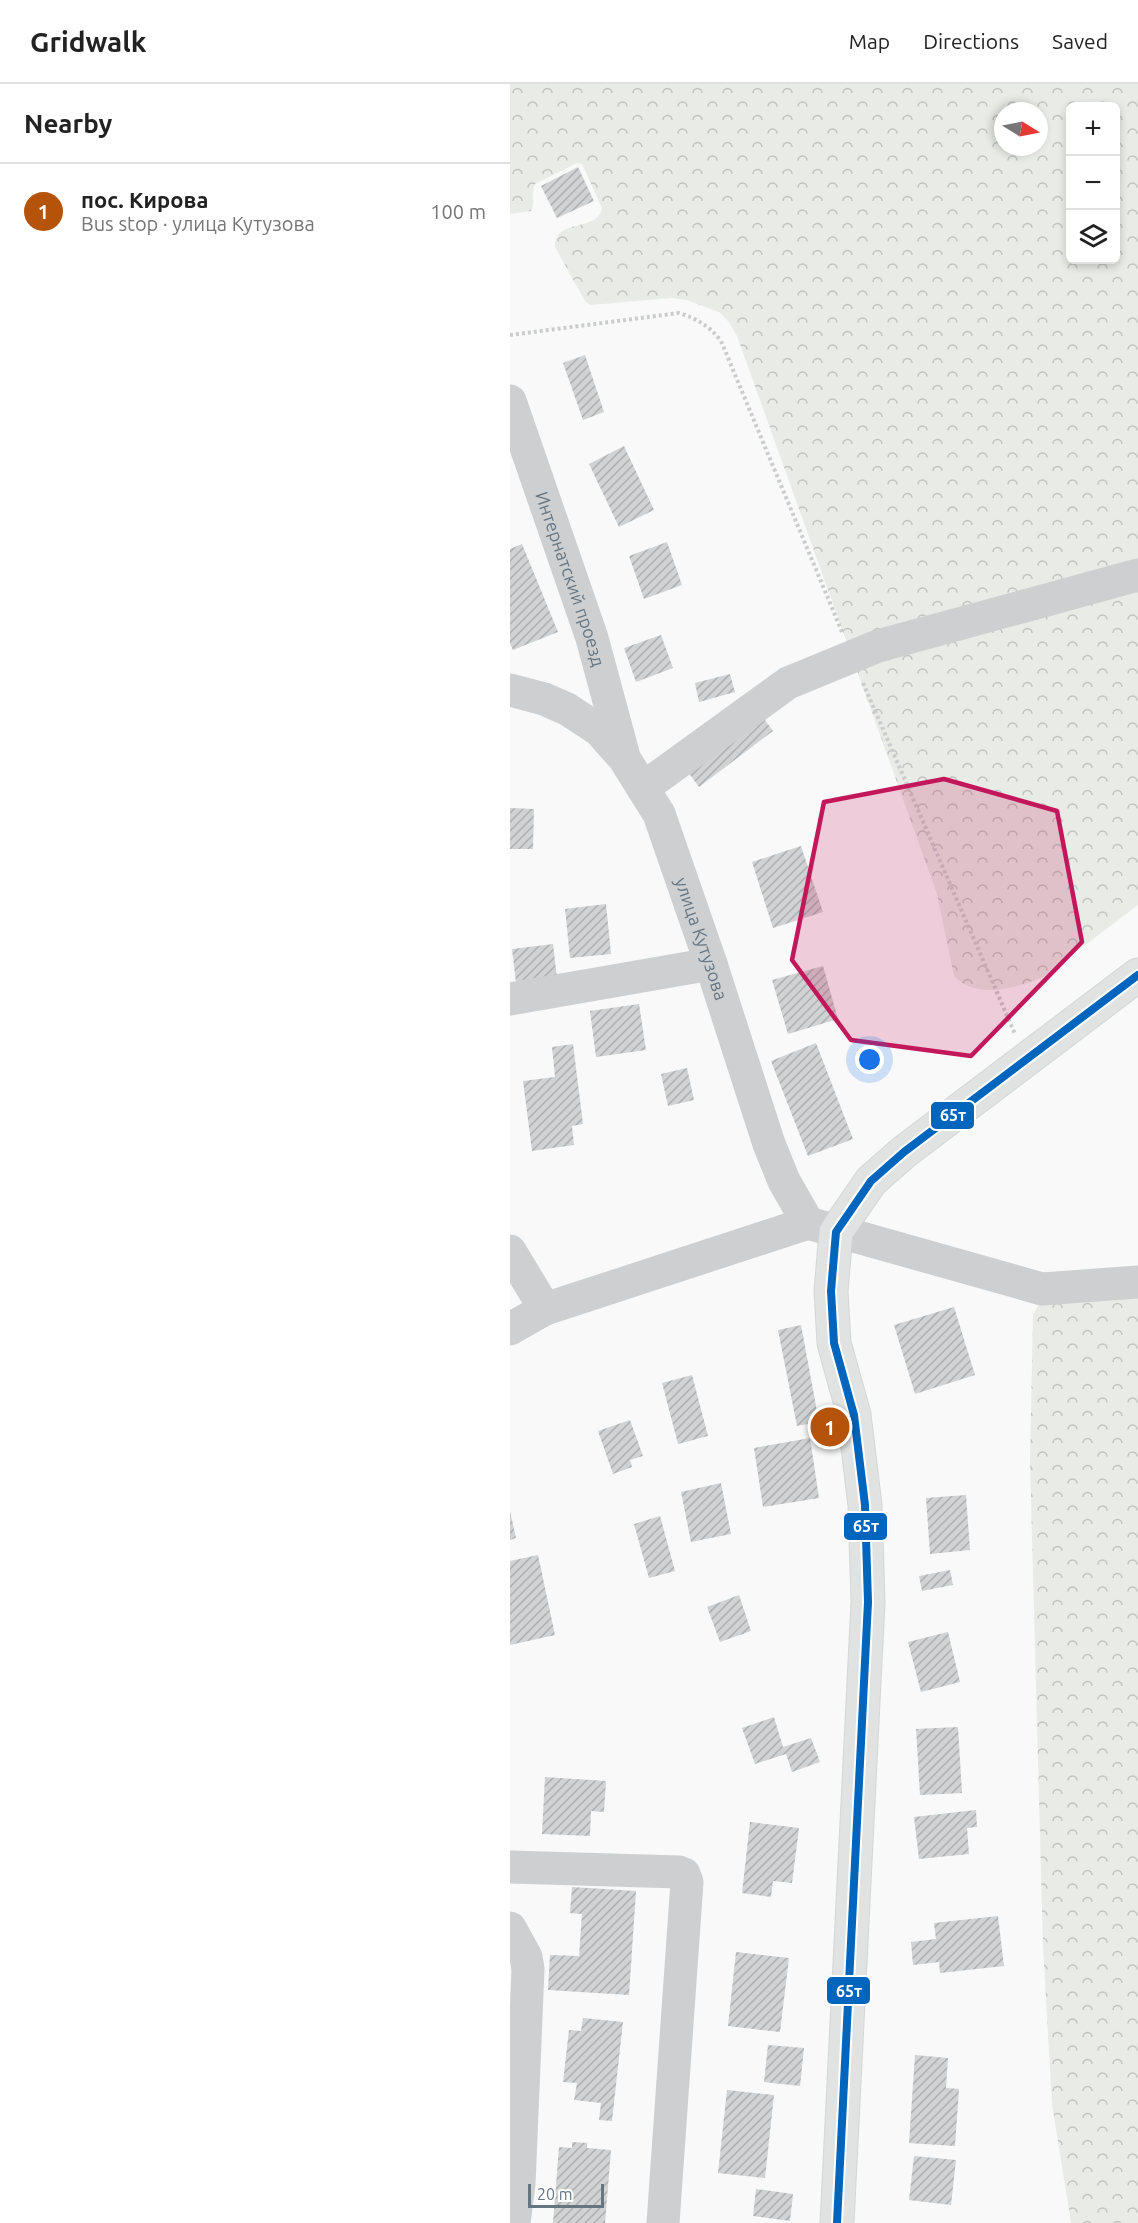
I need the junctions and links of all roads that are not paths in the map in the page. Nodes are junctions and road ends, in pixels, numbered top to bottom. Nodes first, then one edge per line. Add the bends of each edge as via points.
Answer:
1 (510, 401) edge
2 (1138, 575) edge
3 (510, 690) edge
4 (624, 758) junction
5 (643, 788) junction
6 (711, 964) junction
7 (1138, 975) edge
8 (510, 999) edge
9 (822, 1228) junction
10 (510, 1251) edge
11 (1138, 1282) edge
12 (545, 1309) junction
13 (510, 1329) edge
14 (510, 1867) edge
15 (510, 1928) edge
16 (514, 2223) edge
17 (663, 2223) edge
18 (837, 2223) edge

1 - 4 street, Интернатский проезд via 592,638
2 - 5 street via 878,646 788,683
3 - 4 street, улица Кутузова via 544,699 574,713 599,730
4 - 5 street, улица Кутузова
5 - 6 street, улица Кутузова via 671,844
6 - 8 street
6 - 9 street, улица Кутузова via 784,1181
7 - 9 main road via 904,1152
9 - 11 street via 1042,1289
9 - 12 street
9 - 18 main road via 834,1343 854,1415 864,1505 868,1602
10 - 12 street
12 - 13 street
14 - 17 street via 679,1872 685,1877
15 - 16 street via 528,1969

